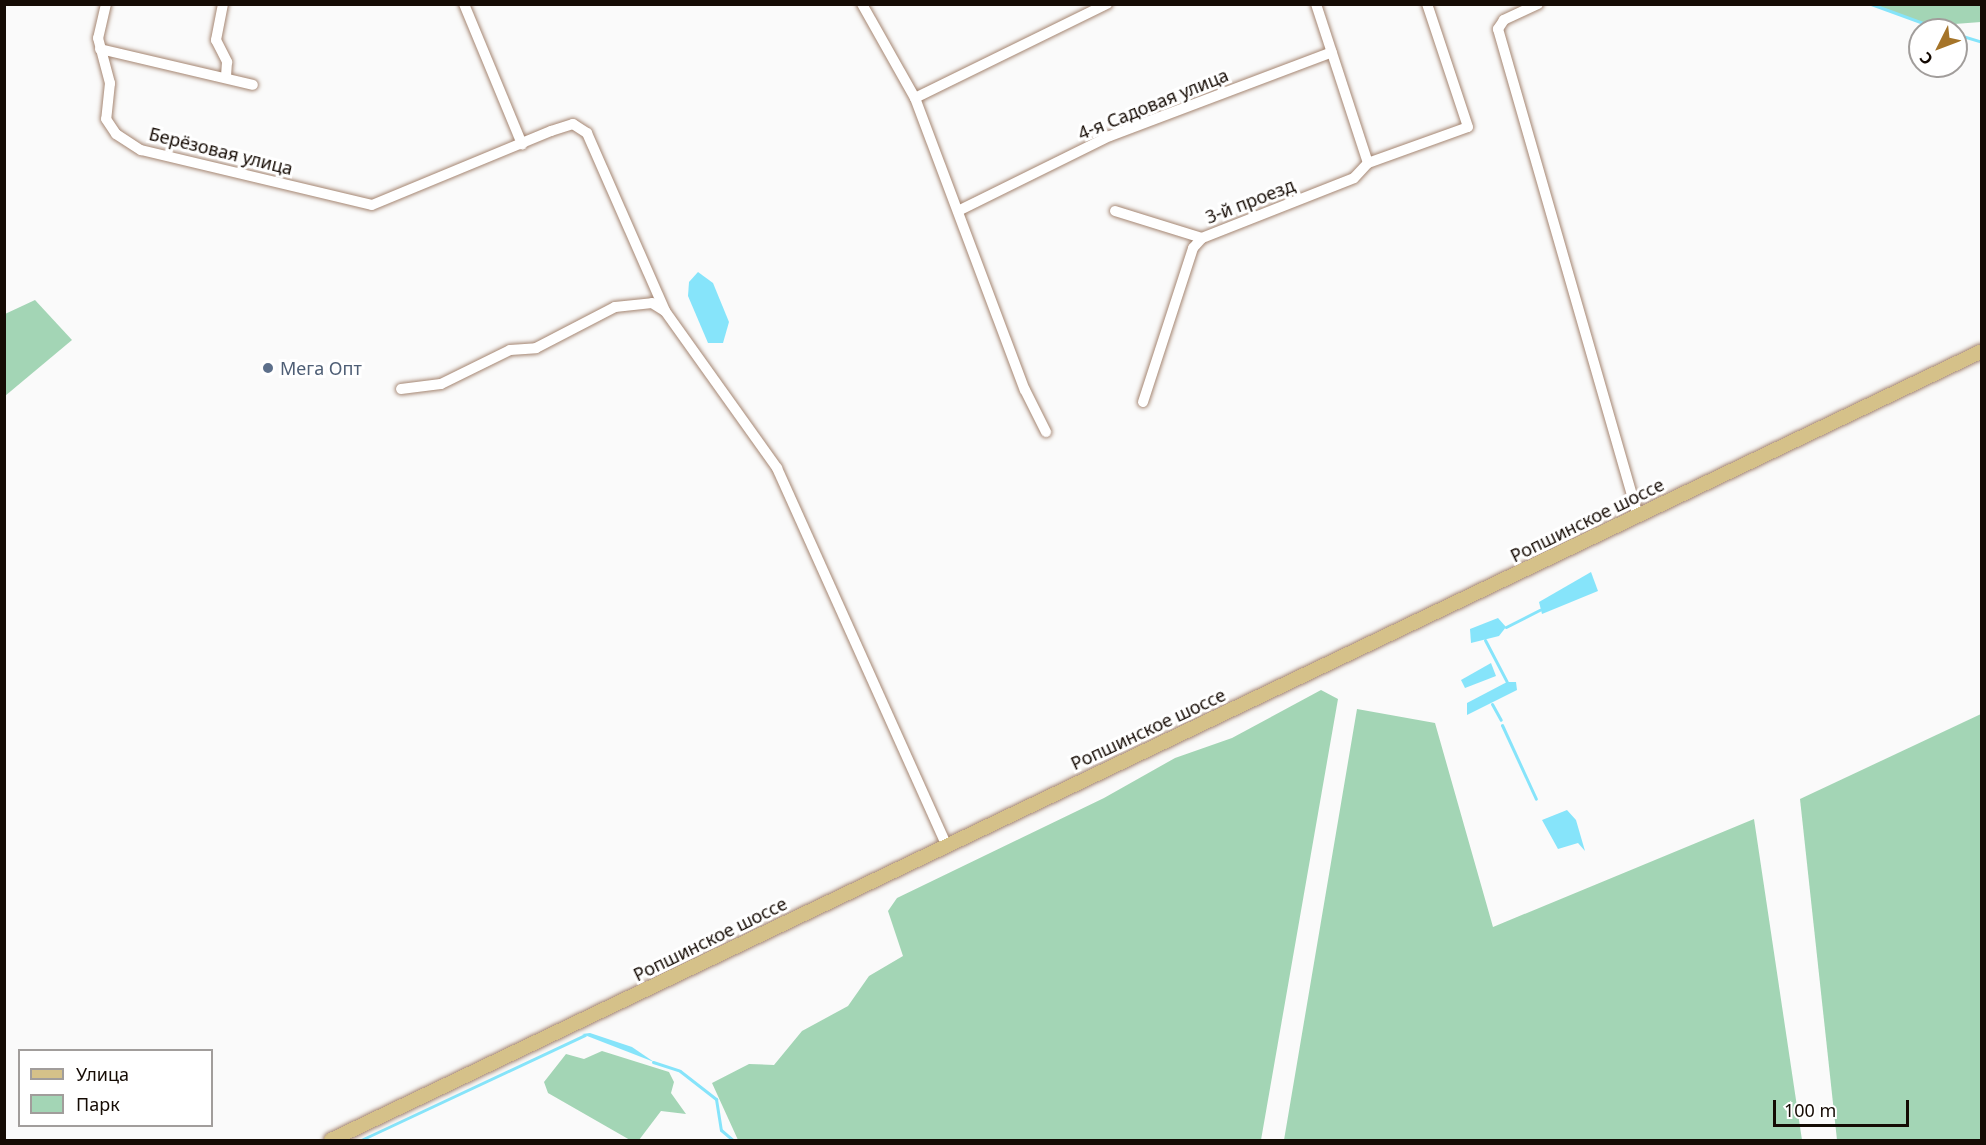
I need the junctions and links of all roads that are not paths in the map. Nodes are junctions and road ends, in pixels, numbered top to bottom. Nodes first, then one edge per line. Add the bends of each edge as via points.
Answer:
1 (106, 4) edge
2 (223, 4) edge
3 (464, 4) edge
4 (862, 4) edge
5 (1107, 4) edge
6 (1316, 4) edge
7 (1427, 4) edge
8 (1538, 4) edge
9 (100, 49) junction
10 (1332, 52) junction
11 (226, 78) junction
12 (253, 85) dead end
13 (915, 98) junction
14 (522, 144) junction
15 (1368, 163) junction
16 (958, 211) junction
17 (1115, 211) dead end
18 (1202, 238) junction
19 (665, 311) junction
20 (1982, 351) edge
21 (401, 389) dead end
22 (1143, 402) dead end
23 (1047, 432) dead end
24 (1638, 516) junction
25 (946, 844) junction
26 (331, 1140) edge

1 - 9 street, Берёзовая улица
2 - 11 street via 216,40 227,62
3 - 14 street
4 - 13 street
5 - 13 street
6 - 10 street
7 - 15 street, 3-й проезд via 1468,127
8 - 24 street via 1504,20 1498,29
9 - 11 street
9 - 14 street, Берёзовая улица via 110,83 106,119 116,134 141,150 372,205
10 - 15 street
10 - 16 street, 4-я Садовая улица via 1110,136
11 - 12 street
13 - 16 street
14 - 19 street, Берёзовая улица via 573,124 587,133
15 - 18 street, 3-й проезд via 1354,178
16 - 23 street via 1025,390
17 - 18 street
18 - 22 street, 3-й проезд via 1193,248
19 - 21 street via 652,303 615,307 536,348 510,350 441,384
19 - 25 street via 777,468
20 - 24 main road, Ропшинское шоссе
24 - 25 main road, Ропшинское шоссе
25 - 26 main road, Ропшинское шоссе

